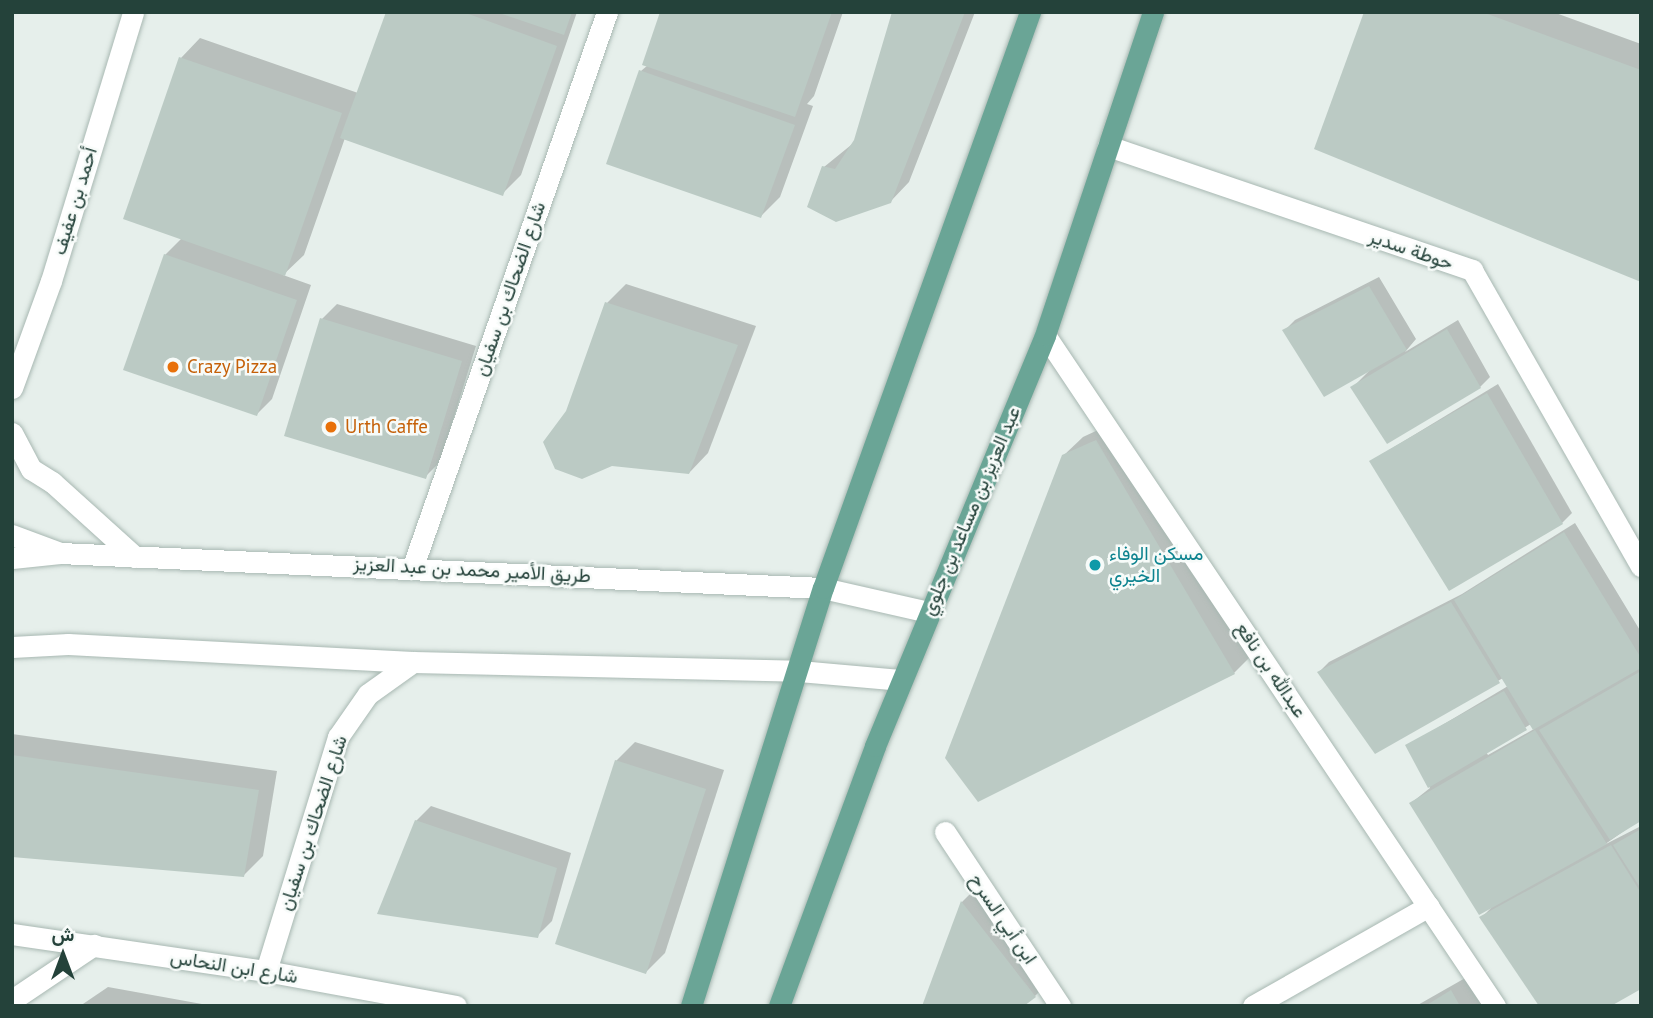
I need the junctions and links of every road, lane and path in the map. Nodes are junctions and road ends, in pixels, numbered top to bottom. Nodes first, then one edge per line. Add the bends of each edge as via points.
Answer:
1 (133, 12) edge
2 (607, 12) edge
3 (1030, 12) edge
4 (1153, 12) edge
5 (1108, 146) junction
6 (1045, 335) junction
7 (12, 388) edge
8 (12, 433) edge
9 (12, 535) edge
10 (60, 553) junction
11 (1639, 556) edge
12 (135, 557) junction
13 (12, 558) edge
14 (413, 566) junction
15 (824, 588) junction
16 (929, 612) junction
17 (12, 646) edge
18 (413, 662) junction
19 (798, 671) junction
20 (901, 680) junction
21 (945, 832) dead end
22 (1429, 905) junction
23 (12, 934) edge
24 (94, 945) junction
25 (266, 971) junction
26 (12, 1000) edge
27 (456, 1006) edge
28 (691, 1006) edge
29 (779, 1006) edge
30 (1060, 1006) edge
31 (1253, 1006) edge
32 (1495, 1006) edge

1 - 7 street, أحمد بن عفيف via 51,281
2 - 14 street, شارع الضحاك بن سفيان
3 - 15 main road
4 - 5 main road, عبد العزيز بن مساعد بن جلوي
5 - 6 main road, عبد العزيز بن مساعد بن جلوي
5 - 11 street, حوطة سدير via 1472,270
6 - 16 main road, عبد العزيز بن مساعد بن جلوي
6 - 22 street, عبدالله بن نافع
8 - 12 street via 31,469 52,482
9 - 10 street
10 - 12 street, طريق الأمير محمد بن عبد العزيز
10 - 13 street, طريق الأمير محمد بن عبد العزيز
12 - 14 street, طريق الأمير محمد بن عبد العزيز
14 - 15 street, طريق الأمير محمد بن عبد العزيز
15 - 16 street, طريق الأمير محمد بن عبد العزيز
15 - 19 main road
16 - 20 main road, عبد العزيز بن مساعد بن جلوي
17 - 18 street
18 - 19 street
18 - 25 street, شارع الضحاك بن سفيان via 368,694 338,737
19 - 20 street
19 - 28 main road
20 - 29 main road, عبد العزيز بن مساعد بن جلوي
21 - 30 street, ابن أبي السرح
22 - 31 street
22 - 32 street, عبدالله بن نافع
23 - 24 street, شارع ابن النحاس
24 - 25 street, شارع ابن النحاس
24 - 26 street
25 - 27 street, شارع ابن النحاس

